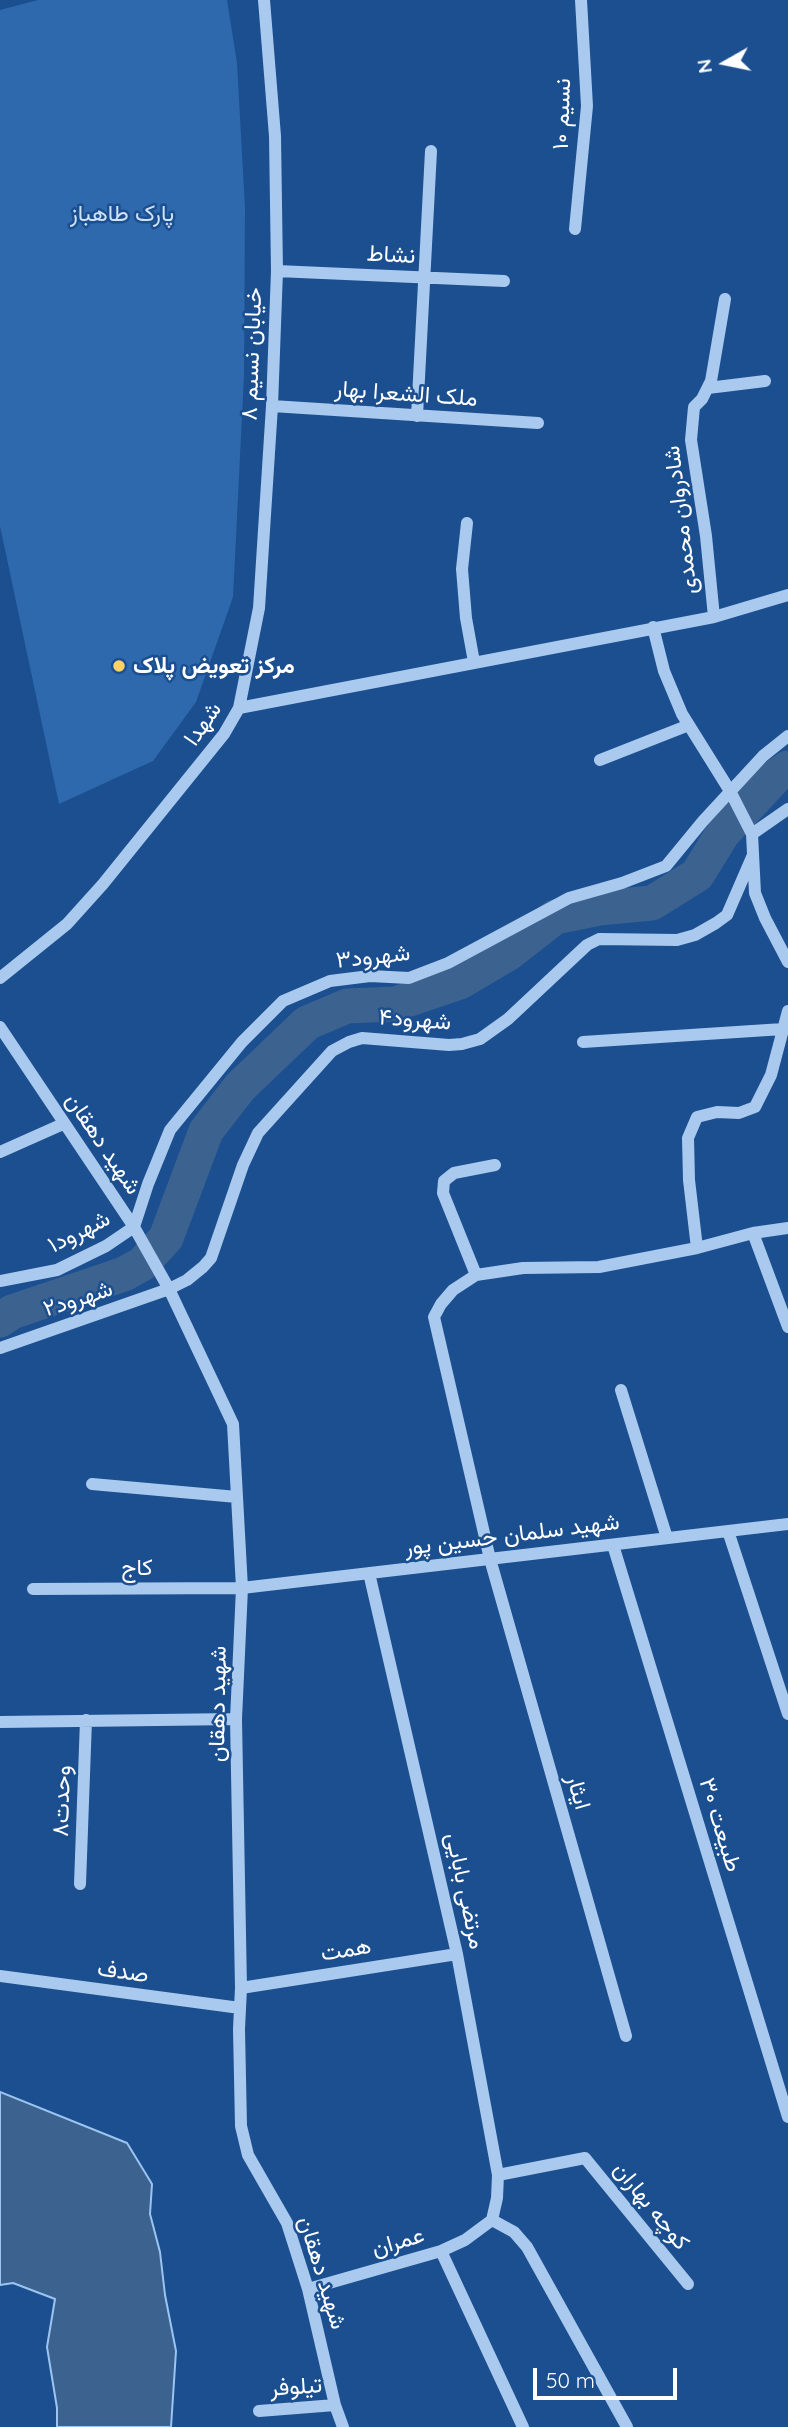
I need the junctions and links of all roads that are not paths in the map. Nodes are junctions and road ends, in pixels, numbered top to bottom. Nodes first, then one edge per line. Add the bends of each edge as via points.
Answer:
1 (264, 0) edge
2 (581, 0) edge
3 (431, 150) dead end
4 (575, 229) dead end
5 (277, 271) junction
6 (424, 278) junction
7 (504, 281) dead end
8 (725, 299) dead end
9 (765, 380) dead end
10 (708, 388) junction
11 (272, 406) junction
12 (417, 416) junction
13 (538, 424) dead end
14 (467, 523) dead end
15 (788, 595) edge
16 (714, 617) junction
17 (653, 627) junction
18 (474, 662) junction
19 (239, 708) junction
20 (689, 725) junction
21 (788, 736) edge
22 (600, 760) dead end
23 (730, 792) junction
24 (788, 809) edge
25 (752, 834) junction
26 (752, 855) junction
27 (788, 962) edge
28 (0, 978) edge
29 (788, 1011) edge
30 (0, 1027) edge
31 (783, 1029) junction
32 (583, 1042) dead end
33 (64, 1124) junction
34 (0, 1152) edge
35 (495, 1165) dead end
36 (134, 1227) junction
37 (788, 1228) edge
38 (753, 1233) junction
39 (697, 1248) junction
40 (476, 1275) junction
41 (0, 1280) edge
42 (169, 1289) junction
43 (788, 1327) edge
44 (0, 1348) edge
45 (621, 1390) dead end
46 (92, 1484) dead end
47 (237, 1497) junction
48 (788, 1524) edge
49 (728, 1531) junction
50 (667, 1538) junction
51 (613, 1545) junction
52 (490, 1559) junction
53 (369, 1573) junction
54 (242, 1588) junction
55 (33, 1589) dead end
56 (788, 1714) edge
57 (236, 1718) junction
58 (86, 1720) junction
59 (0, 1722) edge
60 (80, 1884) dead end
61 (457, 1954) junction
62 (0, 1976) edge
63 (242, 1988) junction
64 (240, 2008) junction
65 (626, 2036) dead end
66 (788, 2117) edge
67 (498, 2175) junction
68 (492, 2220) junction
69 (441, 2251) junction
70 (688, 2284) dead end
71 (308, 2289) junction
72 (335, 2406) junction
73 (259, 2411) dead end
74 (343, 2427) edge
75 (523, 2427) edge
76 (627, 2427) edge

1 - 5 street, خیابان نسیم ۸ via 275,136
2 - 4 street, نسیم ۱۰ via 587,106
3 - 6 street
5 - 6 street, نشاط
5 - 11 street, خیابان نسیم ۸
6 - 7 street, نشاط
6 - 12 street
8 - 10 street, شادروان محمدی
9 - 10 street
10 - 16 street, شادروان محمدی via 694,407 691,440
11 - 12 street, ملک الشعرا بهار
11 - 19 street, خیابان نسیم ۸ via 259,608
12 - 13 street, ملک الشعرا بهار
14 - 18 street via 462,569
15 - 16 street, شهدا
16 - 17 street, شهدا
17 - 18 street, شهدا
17 - 20 street via 664,671
18 - 19 street, شهدا
19 - 28 street, شهدا via 224,734 68,924
20 - 22 street
20 - 23 street
21 - 23 street, شهرود۳
23 - 25 street
23 - 36 street, شهرود۳ via 666,866 569,898 448,963 409,978 330,981 284,1001 242,1042 170,1130
24 - 25 street
25 - 26 street
26 - 27 street via 755,894
26 - 42 street, شهرود۴ via 727,915 716,923 677,940 599,939 480,1039 449,1045 362,1038 332,1051 258,1133 211,1258
29 - 31 street
30 - 33 street, شهید دهقان
31 - 32 street
31 - 39 street via 771,1075 755,1107 739,1114 717,1112 697,1117 688,1138
33 - 34 street
33 - 36 street, شهید دهقان
35 - 40 street via 454,1173 444,1181 443,1194
36 - 41 street, شهرود۱ via 57,1270
36 - 42 street, شهید دهقان
37 - 38 street
38 - 39 street
38 - 43 street
39 - 40 street via 599,1267 523,1268
40 - 52 street, ایثار via 453,1290 434,1317
42 - 44 street, شهرود۲
42 - 47 street, شهید دهقان via 233,1424
45 - 50 street
46 - 47 street
47 - 54 street, شهید دهقان
48 - 49 street, شهید سلمان حسین پور
49 - 50 street, شهید سلمان حسین پور
49 - 56 street
50 - 51 street, شهید سلمان حسین پور
51 - 52 street, شهید سلمان حسین پور
51 - 66 street, طبیعت ۳۰
52 - 53 street, شهید سلمان حسین پور
52 - 65 street, ایثار
53 - 54 street, شهید سلمان حسین پور
53 - 61 street, مرتضی بابایی
54 - 55 street, کاج
54 - 57 street, شهید دهقان
57 - 58 street
57 - 63 street, شهید دهقان
58 - 59 street
58 - 60 street, وحدت۸
61 - 63 street, همت
61 - 67 street, مرتضی بابایی
62 - 64 street, صدف
63 - 64 street, شهید دهقان
64 - 71 street, شهید دهقان via 243,2141 254,2169 287,2223
67 - 68 street, مرتضی بابایی
67 - 70 street, کوچه بهاران via 585,2158
68 - 69 street, عمران via 466,2240
68 - 76 street via 514,2232 527,2247
69 - 71 street, عمران
69 - 75 street
71 - 72 street, شهید دهقان
72 - 73 street, تیلوفر
72 - 74 street, شهید دهقان

